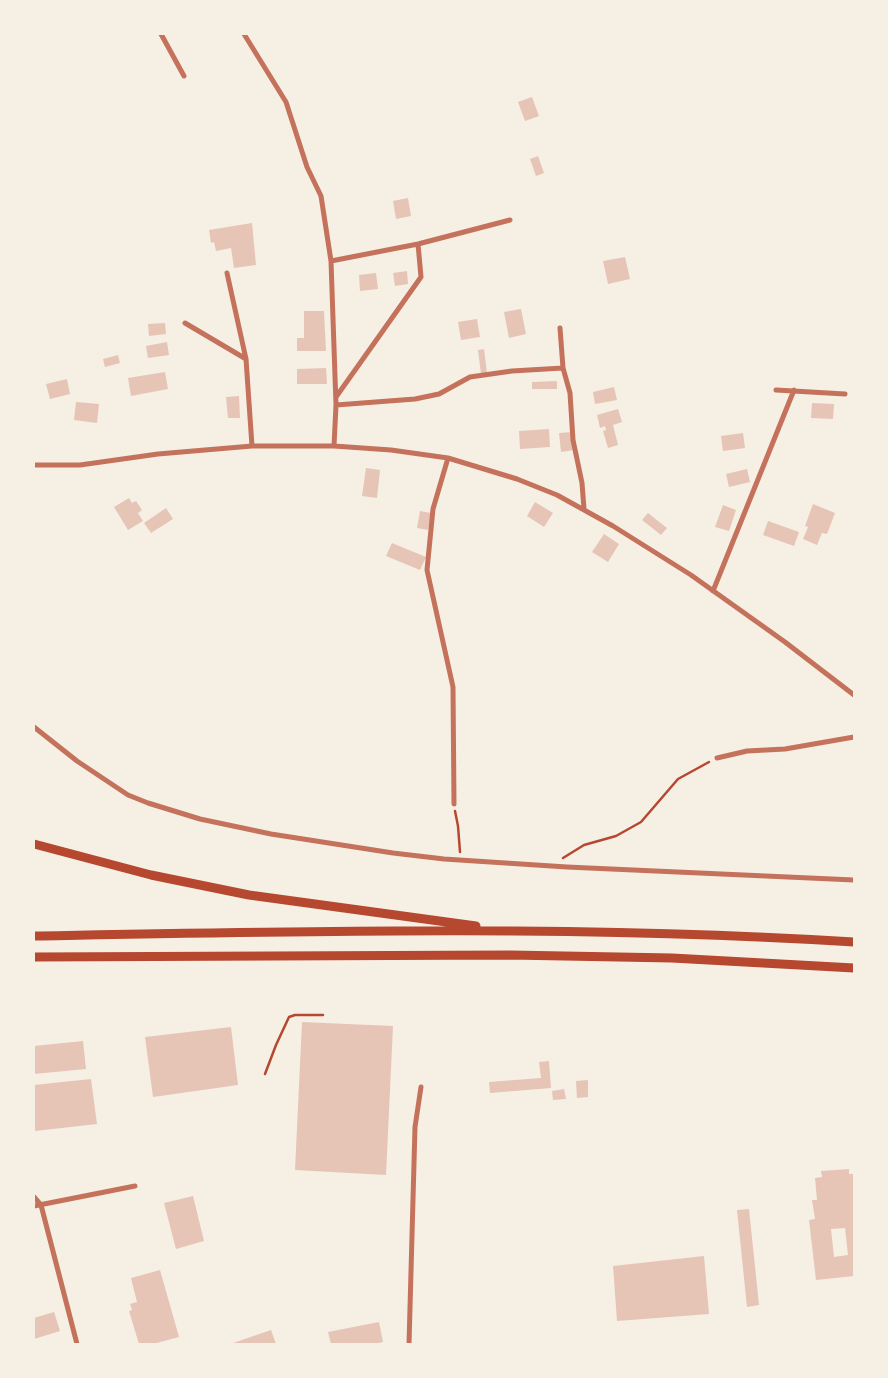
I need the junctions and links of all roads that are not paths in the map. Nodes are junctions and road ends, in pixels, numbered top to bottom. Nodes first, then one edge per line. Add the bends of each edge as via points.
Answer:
1 (161, 34) edge
2 (244, 34) edge
3 (184, 76) dead end
4 (510, 220) dead end
5 (418, 244) junction
6 (331, 261) junction
7 (227, 272) dead end
8 (185, 322) dead end
9 (560, 328) dead end
10 (246, 360) junction
11 (563, 368) junction
12 (776, 390) dead end
13 (794, 390) junction
14 (845, 394) dead end
15 (336, 397) junction
16 (336, 405) junction
17 (252, 446) junction
18 (334, 446) junction
19 (448, 458) junction
20 (34, 465) edge
21 (584, 509) junction
22 (713, 591) junction
23 (854, 695) edge
24 (34, 727) edge
25 (854, 737) edge
26 (717, 758) road end
27 (454, 804) road end
28 (34, 844) edge
29 (854, 880) edge
30 (508, 930) junction
31 (34, 936) edge
32 (854, 942) edge
33 (34, 957) edge
34 (854, 968) edge
35 (421, 1088) dead end
36 (135, 1186) dead end
37 (34, 1197) edge
38 (41, 1205) junction
39 (34, 1206) edge
40 (77, 1344) edge
41 (409, 1344) edge

1 - 3 street
2 - 6 street via 286,102 321,196
4 - 5 street
5 - 6 street
5 - 15 street via 421,277
6 - 15 street
7 - 10 street
8 - 10 street
9 - 11 street
10 - 17 street
11 - 16 street via 512,370 470,377 439,394 415,400
11 - 21 street via 570,393 573,440
12 - 13 street
13 - 14 street
13 - 22 street
15 - 16 street
16 - 18 street
17 - 18 street
17 - 20 street via 80,465
18 - 19 street
19 - 21 street via 517,479
19 - 27 street via 433,509 427,570 453,687
21 - 22 street
22 - 23 street
24 - 29 street via 76,761 128,795 200,819 271,834 444,859
25 - 26 street
28 - 30 highway via 151,875 249,895
30 - 31 highway
30 - 32 highway
33 - 34 highway via 510,955 672,958
35 - 41 street via 415,1127
36 - 38 street
37 - 38 street
38 - 39 street
38 - 40 street

